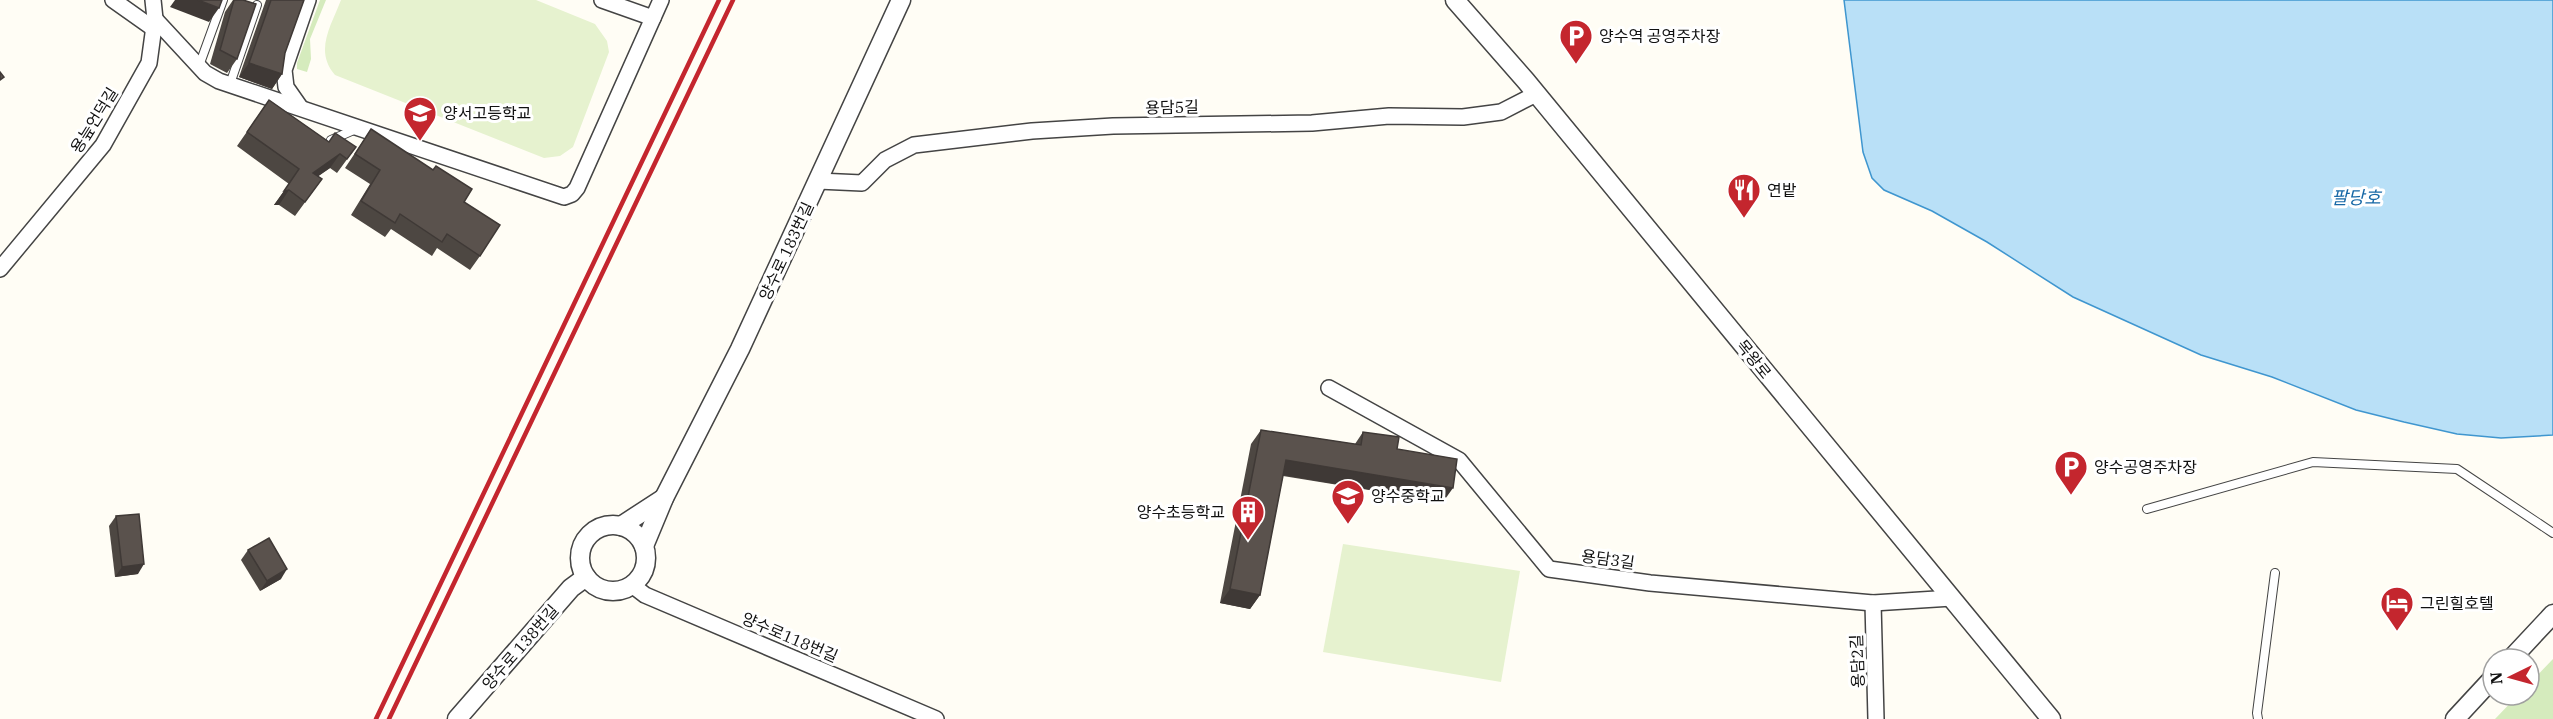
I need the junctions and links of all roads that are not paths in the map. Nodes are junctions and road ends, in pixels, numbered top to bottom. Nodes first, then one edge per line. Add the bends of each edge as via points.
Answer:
1 (113, 0) edge
2 (153, 0) edge
3 (223, 0) edge
4 (308, 0) edge
5 (602, 0) edge
6 (661, 0) edge
7 (901, 0) edge
8 (1455, 0) edge
9 (257, 5) edge
10 (653, 18) junction
11 (155, 24) junction
12 (199, 66) junction
13 (230, 84) junction
14 (1536, 94) junction
15 (300, 107) junction
16 (360, 127) junction
17 (322, 141) edge
18 (818, 181) junction
19 (0, 269) edge
20 (1329, 388) dead end
21 (664, 498) junction
22 (2147, 509) dead end
23 (621, 526) junction
24 (2553, 533) edge
25 (644, 546) junction
26 (2275, 573) dead end
27 (586, 577) junction
28 (632, 585) junction
29 (1952, 598) junction
30 (1873, 603) junction
31 (2553, 614) edge
32 (2522, 647) edge
33 (2481, 691) edge
34 (457, 719) edge
35 (936, 719) edge
36 (1876, 719) edge
37 (2051, 719) edge
38 (2258, 719) edge
39 (2455, 719) edge

1 - 11 street
2 - 11 street, 용늪언덕길
3 - 12 lane
4 - 15 street via 284,70 286,87
5 - 10 street
6 - 10 street
7 - 18 street, 양수로 183번길
8 - 14 street, 목왕로
9 - 13 lane
10 - 16 street via 573,194 556,195
11 - 12 street
11 - 19 street, 용늪언덕길 via 149,63 96,155
12 - 13 street via 211,77
13 - 15 street
14 - 18 street, 용담5길 via 1501,112 1463,117 1113,126 914,145 885,160 862,183
14 - 29 street, 목왕로
15 - 16 street
16 - 17 lane
18 - 21 street, 양수로 183번길 via 741,350
20 - 30 street, 용담3길 via 1459,460 1549,569 1650,583
21 - 23 street, 양수로 183번길
21 - 25 street, 양수로 183번길
22 - 24 lane via 2313,462 2457,469
23 - 25 street via 635,532
23 - 27 street, 양수로 183번길 via 604,525 587,537 580,558
25 - 28 street, 양수로 183번길 via 647,562
26 - 38 lane
27 - 28 street via 605,591
27 - 34 street, 양수로 138번길 via 571,588
28 - 35 street, 양수로118번길 via 645,595
29 - 30 street, 용담3길
29 - 37 street, 목왕로
30 - 36 street, 용담2길
31 - 32 street
33 - 39 street

